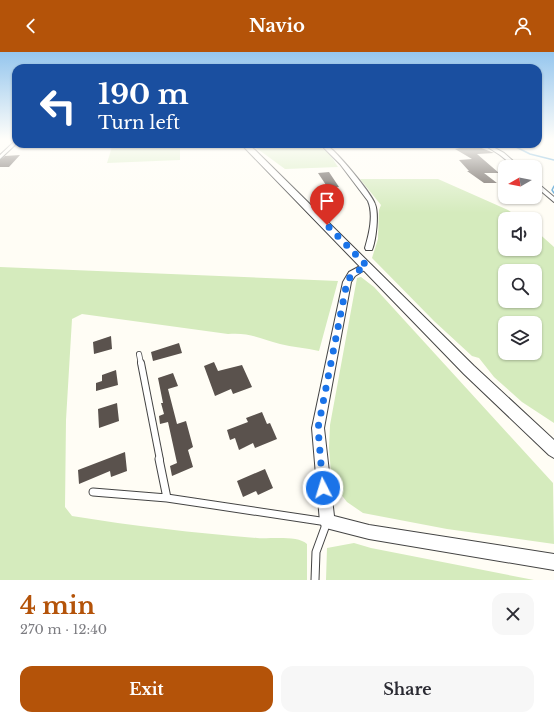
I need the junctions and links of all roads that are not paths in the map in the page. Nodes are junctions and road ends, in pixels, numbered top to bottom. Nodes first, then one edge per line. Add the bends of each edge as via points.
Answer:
1 (264, 164) edge
2 (342, 164) edge
3 (542, 189) edge
4 (554, 200) edge
5 (369, 248) dead end
6 (367, 266) junction
7 (139, 354) dead end
8 (554, 450) edge
9 (93, 492) dead end
10 (166, 498) junction
11 (327, 522) junction
12 (554, 562) edge
13 (315, 580) edge

1 - 6 street
2 - 5 street via 373,203 373,229
3 - 4 street
6 - 8 street via 469,370
6 - 11 street via 352,274 347,282 318,428
7 - 10 lane
9 - 10 lane
10 - 11 lane
11 - 12 street via 370,532
11 - 13 lane via 316,552

